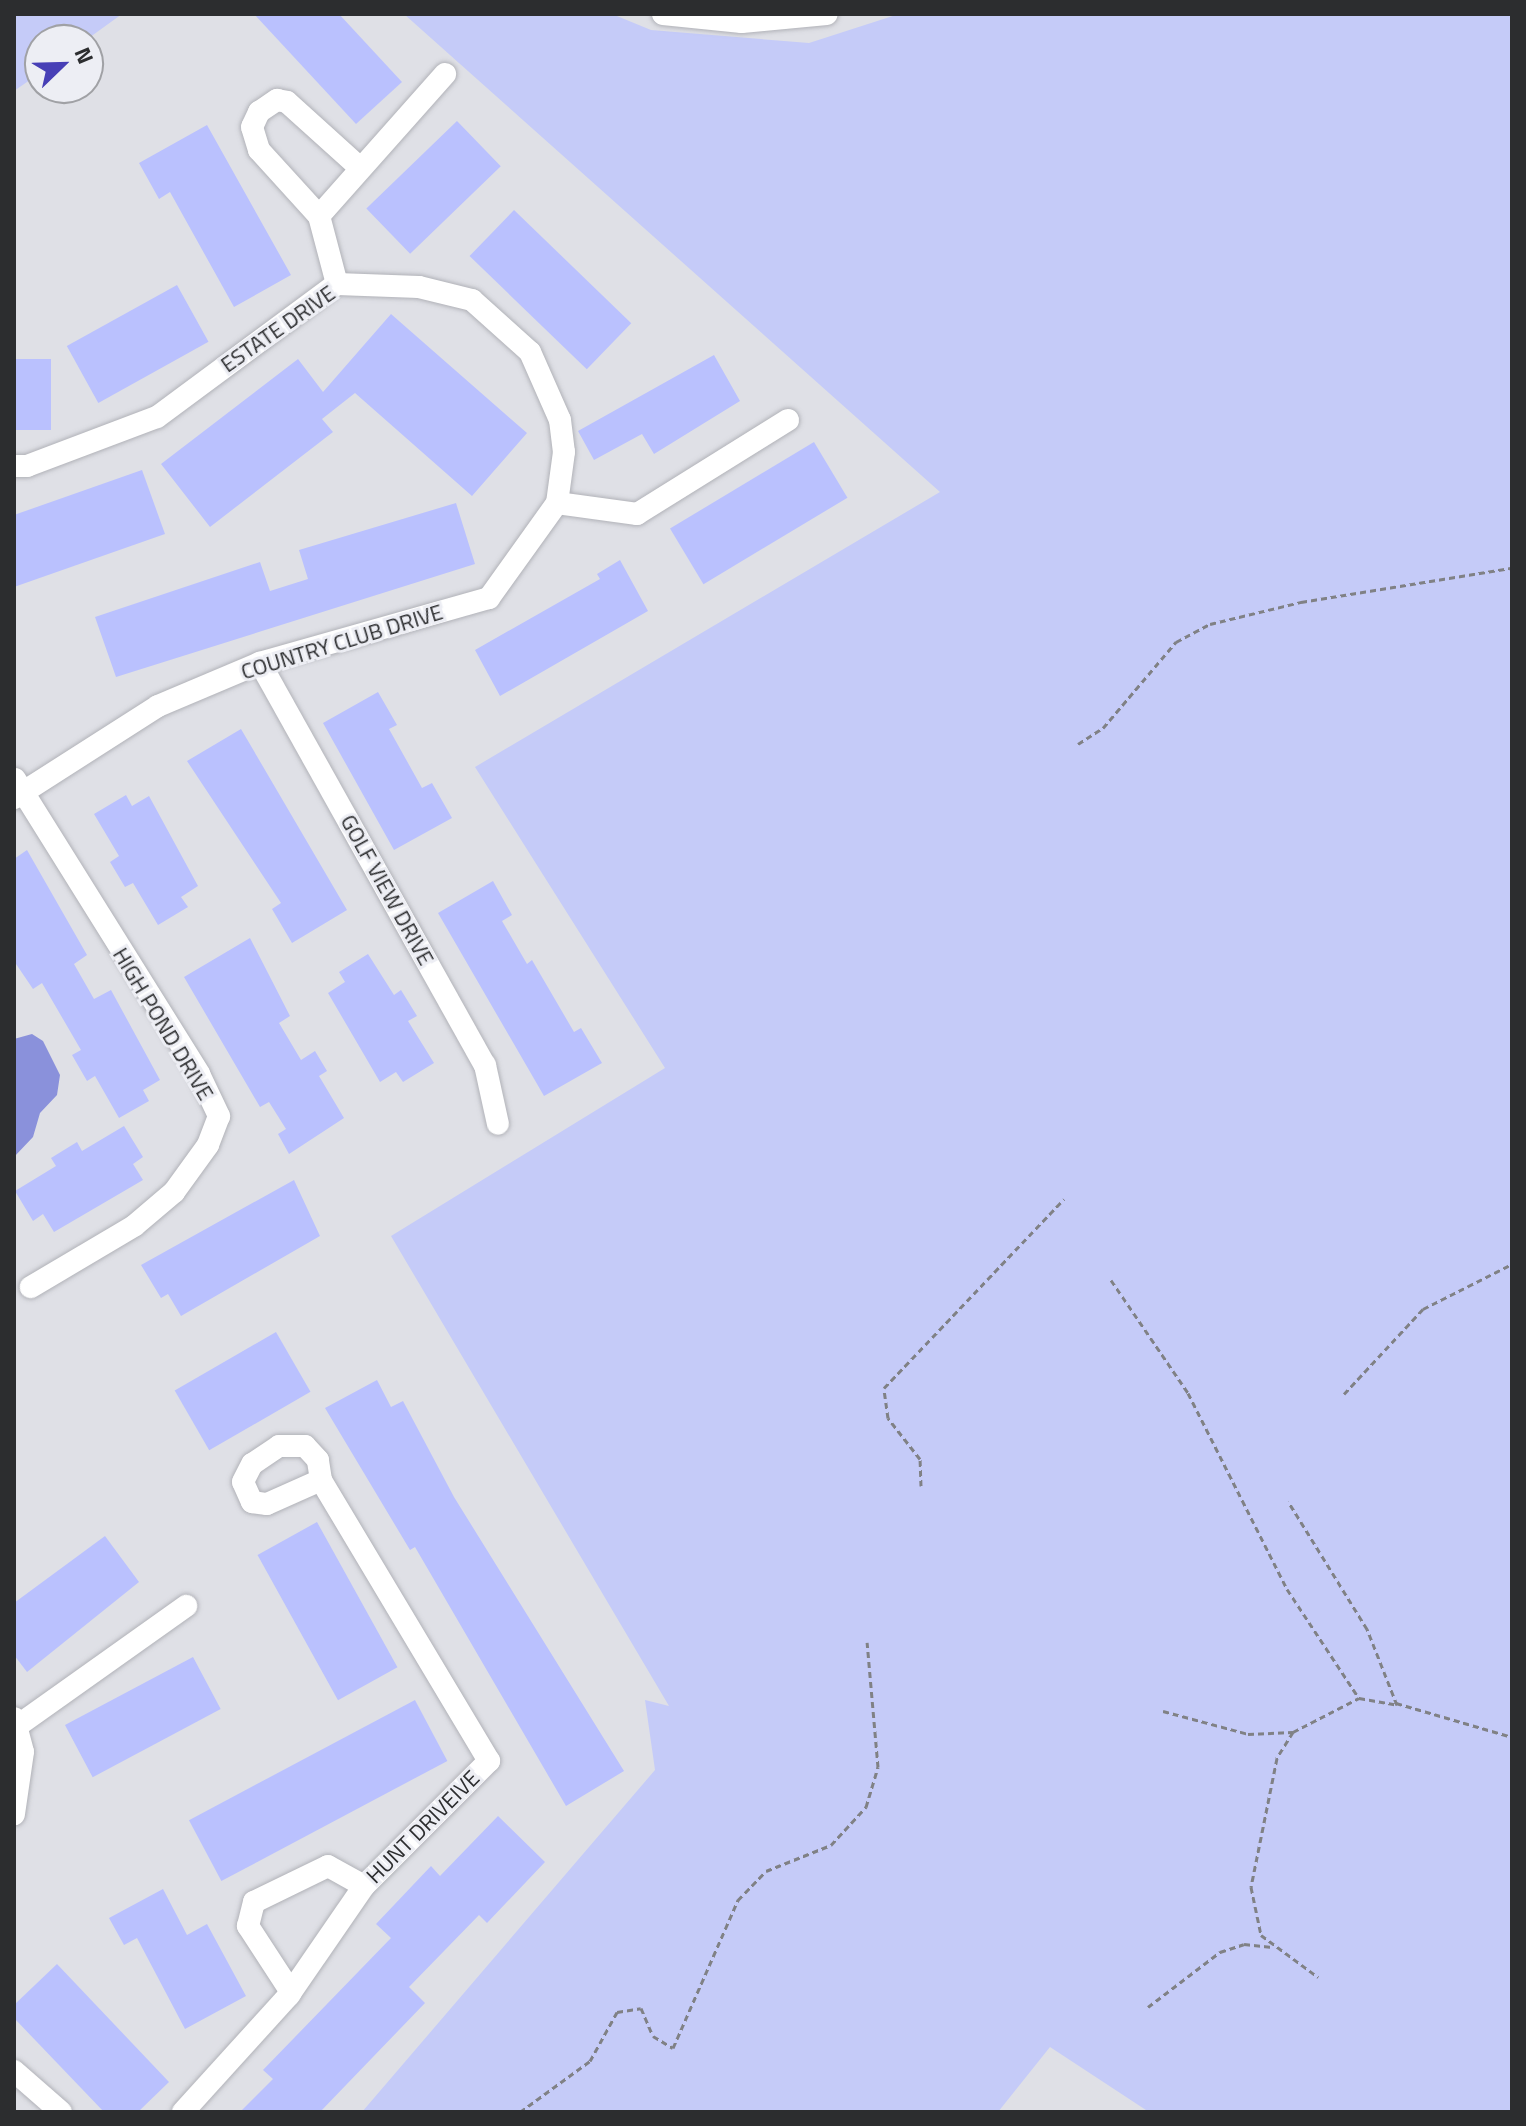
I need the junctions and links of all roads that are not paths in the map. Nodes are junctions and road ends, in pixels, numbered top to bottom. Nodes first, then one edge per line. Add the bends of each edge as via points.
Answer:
1 (663, 14) edge
2 (827, 14) edge
3 (445, 74) dead end
4 (360, 168) junction
5 (319, 216) junction
6 (337, 284) junction
7 (788, 420) dead end
8 (14, 466) edge
9 (557, 503) junction
10 (260, 663) junction
11 (17, 789) edge
12 (498, 1124) dead end
13 (31, 1287) dead end
14 (321, 1480) dead end
15 (186, 1606) dead end
16 (17, 1721) edge
17 (14, 1814) edge
18 (364, 1886) junction
19 (291, 1992) junction
20 (14, 2071) edge
21 (61, 2112) edge
22 (183, 2112) edge

1 - 2 street via 742,22
3 - 4 street
4 - 5 street
4 - 5 street via 287,102 277,100 259,112 252,127 259,150
5 - 6 street
6 - 8 street, ESTATE DRIVE via 157,417 27,466
6 - 9 street, ESTATE DRIVE via 419,287 472,300 530,352 560,420 564,452
7 - 9 street via 637,514
9 - 10 street, COUNTRY CLUB DRIVE via 489,598
10 - 11 street, COUNTRY CLUB DRIVE via 158,706
10 - 12 street, GOLF VIEW DRIVE via 485,1065
11 - 13 street, HIGH POND DRIVE via 199,1074 219,1116 208,1145 174,1192 134,1226
14 - 18 street, HUNT DRIVEIVE via 489,1761
15 - 16 street
16 - 17 street via 22,1789
18 - 19 street, HUNT DRIVEIVE
18 - 19 street via 328,1866 254,1902 248,1926
19 - 22 street, HUNT DRIVEIVE
20 - 21 street

